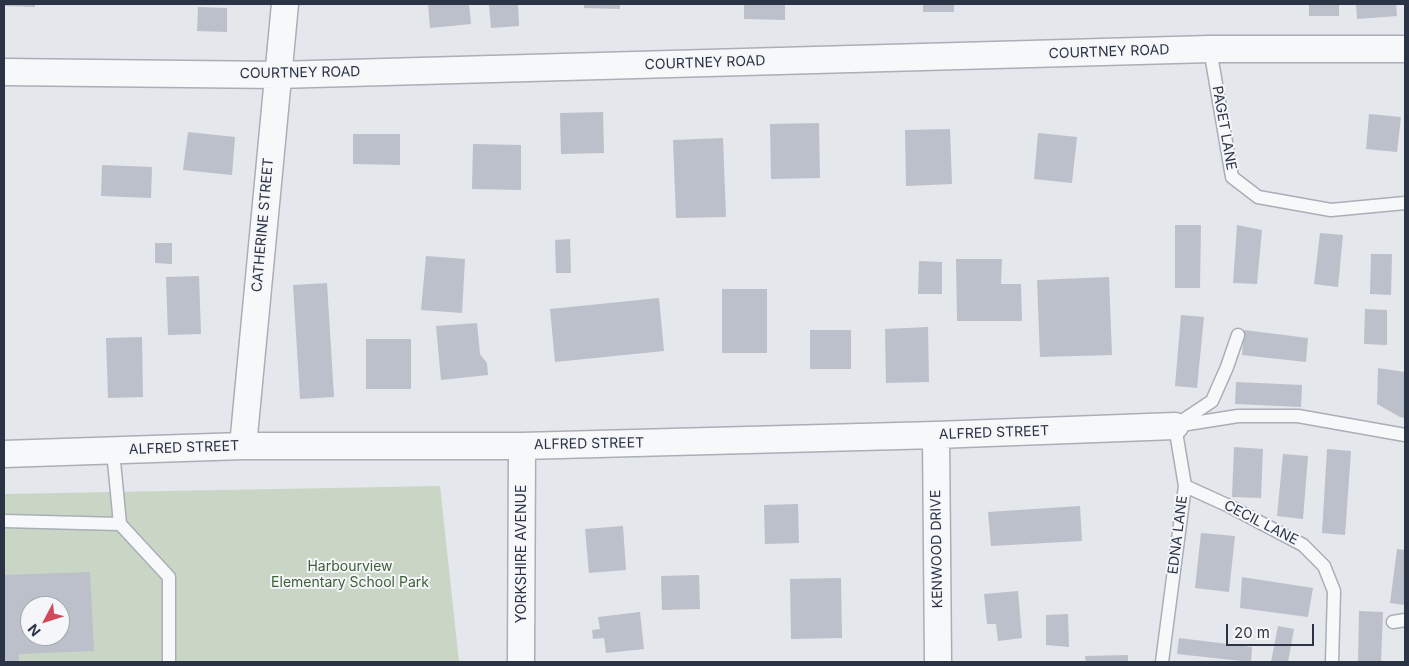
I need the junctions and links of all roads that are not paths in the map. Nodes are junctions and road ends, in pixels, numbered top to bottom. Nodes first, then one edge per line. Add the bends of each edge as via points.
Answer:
1 (285, 4) edge
2 (1210, 49) junction
3 (1405, 49) edge
4 (4, 72) edge
5 (277, 75) junction
6 (1405, 203) edge
7 (1238, 335) dead end
8 (1175, 426) junction
9 (936, 435) junction
10 (1405, 435) edge
11 (243, 446) junction
12 (522, 446) junction
13 (113, 451) junction
14 (4, 454) edge
15 (1185, 486) junction
16 (4, 522) edge
17 (120, 524) junction
18 (169, 662) edge
19 (521, 662) edge
20 (938, 662) edge
21 (1162, 662) edge
22 (1332, 662) edge

1 - 5 street, CATHERINE STREET
2 - 3 street, COURTNEY ROAD
2 - 5 street, COURTNEY ROAD
2 - 6 lane, PAGET LANE via 1232,177 1258,197 1331,210
4 - 5 street, COURTNEY ROAD
5 - 11 street, CATHERINE STREET
7 - 8 lane via 1212,401
8 - 9 street, ALFRED STREET
8 - 10 lane via 1238,416 1298,416
8 - 15 lane, EDNA LANE
9 - 12 street, ALFRED STREET
9 - 20 street, KENWOOD DRIVE
11 - 12 street, ALFRED STREET
11 - 13 street, ALFRED STREET
12 - 19 street, YORKSHIRE AVENUE
13 - 14 street, ALFRED STREET
13 - 17 lane
15 - 21 lane, EDNA LANE
15 - 22 lane, CECIL LANE via 1303,544 1324,566 1334,591
16 - 17 lane
17 - 18 lane via 170,577

